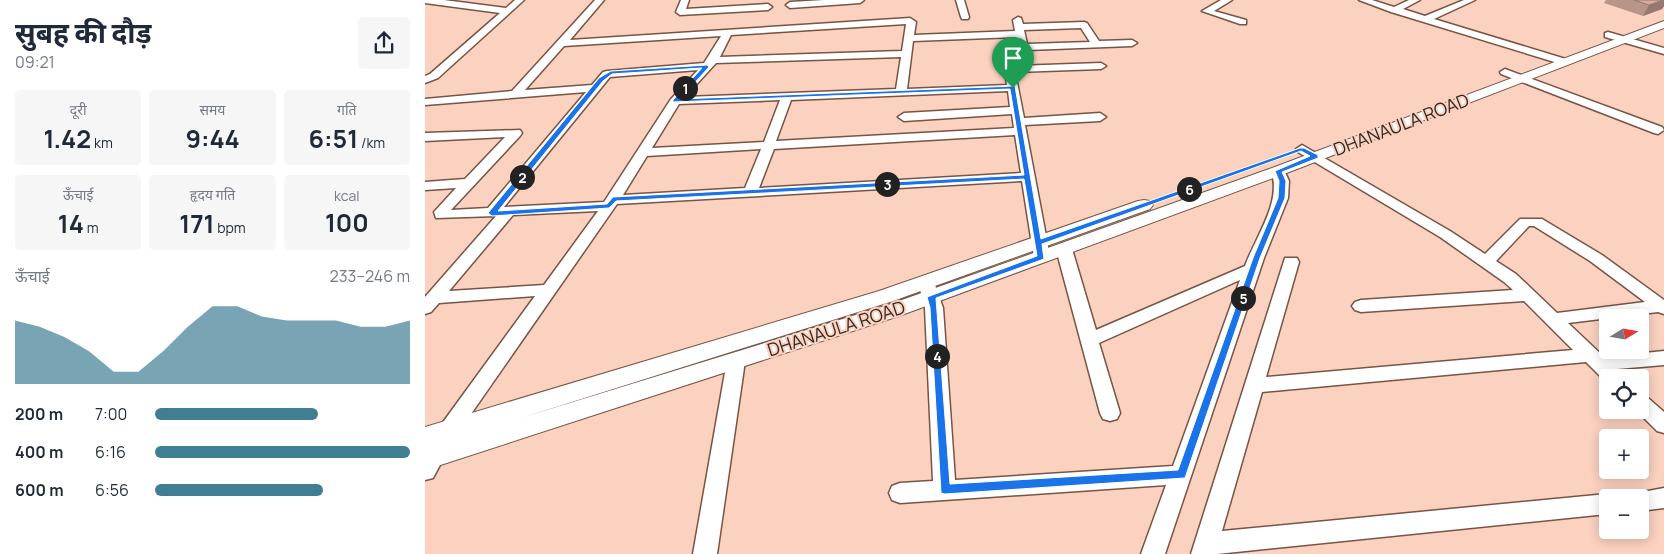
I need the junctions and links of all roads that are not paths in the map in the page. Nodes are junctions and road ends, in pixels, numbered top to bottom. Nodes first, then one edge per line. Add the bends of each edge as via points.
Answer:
1 (425, 0) edge
2 (520, 0) edge
3 (600, 0) edge
4 (685, 0) edge
5 (860, 0) edge
6 (960, 0) edge
7 (1228, 0) edge
8 (1367, 0) edge
9 (1416, 0) edge
10 (1471, 0) edge
11 (790, 5) dead end
12 (768, 7) dead end
13 (1394, 10) junction
14 (507, 11) junction
15 (837, 11) edge
16 (1664, 16) edge
17 (965, 17) dead end
18 (1426, 19) junction
19 (1243, 22) dead end
20 (1664, 24) edge
21 (728, 32) junction
22 (1020, 32) junction
23 (909, 38) junction
24 (1616, 38) junction
25 (563, 43) junction
26 (1097, 44) junction
27 (1132, 44) dead end
28 (1664, 51) edge
29 (906, 54) junction
30 (1557, 59) junction
31 (710, 63) junction
32 (1101, 66) dead end
33 (1009, 69) junction
34 (1513, 75) junction
35 (425, 80) edge
36 (594, 88) junction
37 (1013, 88) junction
38 (901, 92) junction
39 (515, 94) junction
40 (787, 96) junction
41 (675, 101) junction
42 (425, 102) edge
43 (904, 116) dead end
44 (1100, 117) dead end
45 (1018, 121) junction
46 (1658, 130) dead end
47 (425, 137) edge
48 (768, 145) junction
49 (644, 152) junction
50 (1309, 153) junction
51 (1278, 171) junction
52 (1027, 176) junction
53 (470, 183) junction
54 (425, 186) edge
55 (751, 192) junction
56 (611, 203) junction
57 (500, 213) junction
58 (1064, 249) junction
59 (1040, 250) junction
60 (1487, 261) junction
61 (1291, 262) dead end
62 (1252, 270) junction
63 (549, 290) junction
64 (929, 290) junction
65 (1528, 295) junction
66 (429, 303) edge
67 (1361, 306) dead end
68 (1662, 307) edge
69 (1553, 319) junction
70 (1089, 340) junction
71 (1664, 358) edge
72 (1595, 360) junction
73 (736, 361) junction
74 (1604, 369) edge
75 (1254, 385) junction
76 (1649, 411) edge
77 (1110, 412) dead end
78 (1664, 425) edge
79 (448, 431) junction
80 (427, 456) edge
81 (1181, 474) junction
82 (945, 490) junction
83 (900, 492) dead end
84 (1664, 498) edge
85 (1649, 500) edge
86 (1599, 505) edge
87 (1204, 549) edge
88 (705, 554) edge
89 (1153, 554) edge

1 - 14 street
2 - 14 street
3 - 25 street
4 - 12 street via 680,12
5 - 15 street
6 - 17 street
7 - 19 street via 1206,11
8 - 13 street
9 - 13 street
10 - 18 street
11 - 15 street
13 - 18 street
14 - 35 street via 434,76
15 - 21 street
15 - 23 street via 910,21
16 - 24 street, DHANAULA ROAD
18 - 30 street
20 - 24 street, DHANAULA ROAD
21 - 25 street
21 - 31 street
22 - 23 street
22 - 26 street
22 - 26 street via 1084,25
22 - 33 street via 1024,59 1010,63
23 - 29 street
24 - 28 street
24 - 30 street, DHANAULA ROAD
25 - 39 street
26 - 27 street
29 - 31 street
29 - 38 street
30 - 34 street, DHANAULA ROAD
31 - 36 street via 611,73
31 - 41 street
32 - 33 street
33 - 37 street
34 - 46 street
34 - 50 street, DHANAULA ROAD
36 - 39 street
36 - 57 street
37 - 38 street
37 - 45 street
38 - 40 street
39 - 42 street
40 - 41 street
40 - 48 street
41 - 49 street
43 - 45 street
44 - 45 street
45 - 48 street
45 - 52 street
47 - 53 street via 516,132
48 - 49 street
48 - 55 street
49 - 56 street
50 - 51 street, DHANAULA ROAD
50 - 59 street, DHANAULA ROAD
50 - 60 street
51 - 58 street, DHANAULA ROAD
51 - 62 street via 1282,181 1281,198
52 - 55 street
52 - 59 street
53 - 54 street
53 - 57 street via 441,215
55 - 56 street
56 - 57 street
56 - 63 street
57 - 66 street
58 - 59 street, DHANAULA ROAD
58 - 70 street
59 - 64 street, DHANAULA ROAD
60 - 65 street
60 - 68 street via 1525,222 1532,221 1597,258
61 - 75 street
62 - 70 street
62 - 81 street
63 - 66 street
63 - 79 street
64 - 73 street, DHANAULA ROAD
64 - 79 street, DHANAULA ROAD via 876,299
64 - 82 street via 934,308
65 - 67 street
65 - 69 street
68 - 69 street
69 - 72 street
70 - 77 street
71 - 72 street
72 - 74 street
72 - 75 street
73 - 80 street, DHANAULA ROAD
73 - 88 street
75 - 87 street
76 - 78 street
79 - 80 street, DHANAULA ROAD
81 - 82 street
81 - 89 street
82 - 83 street
84 - 85 street
86 - 87 street

